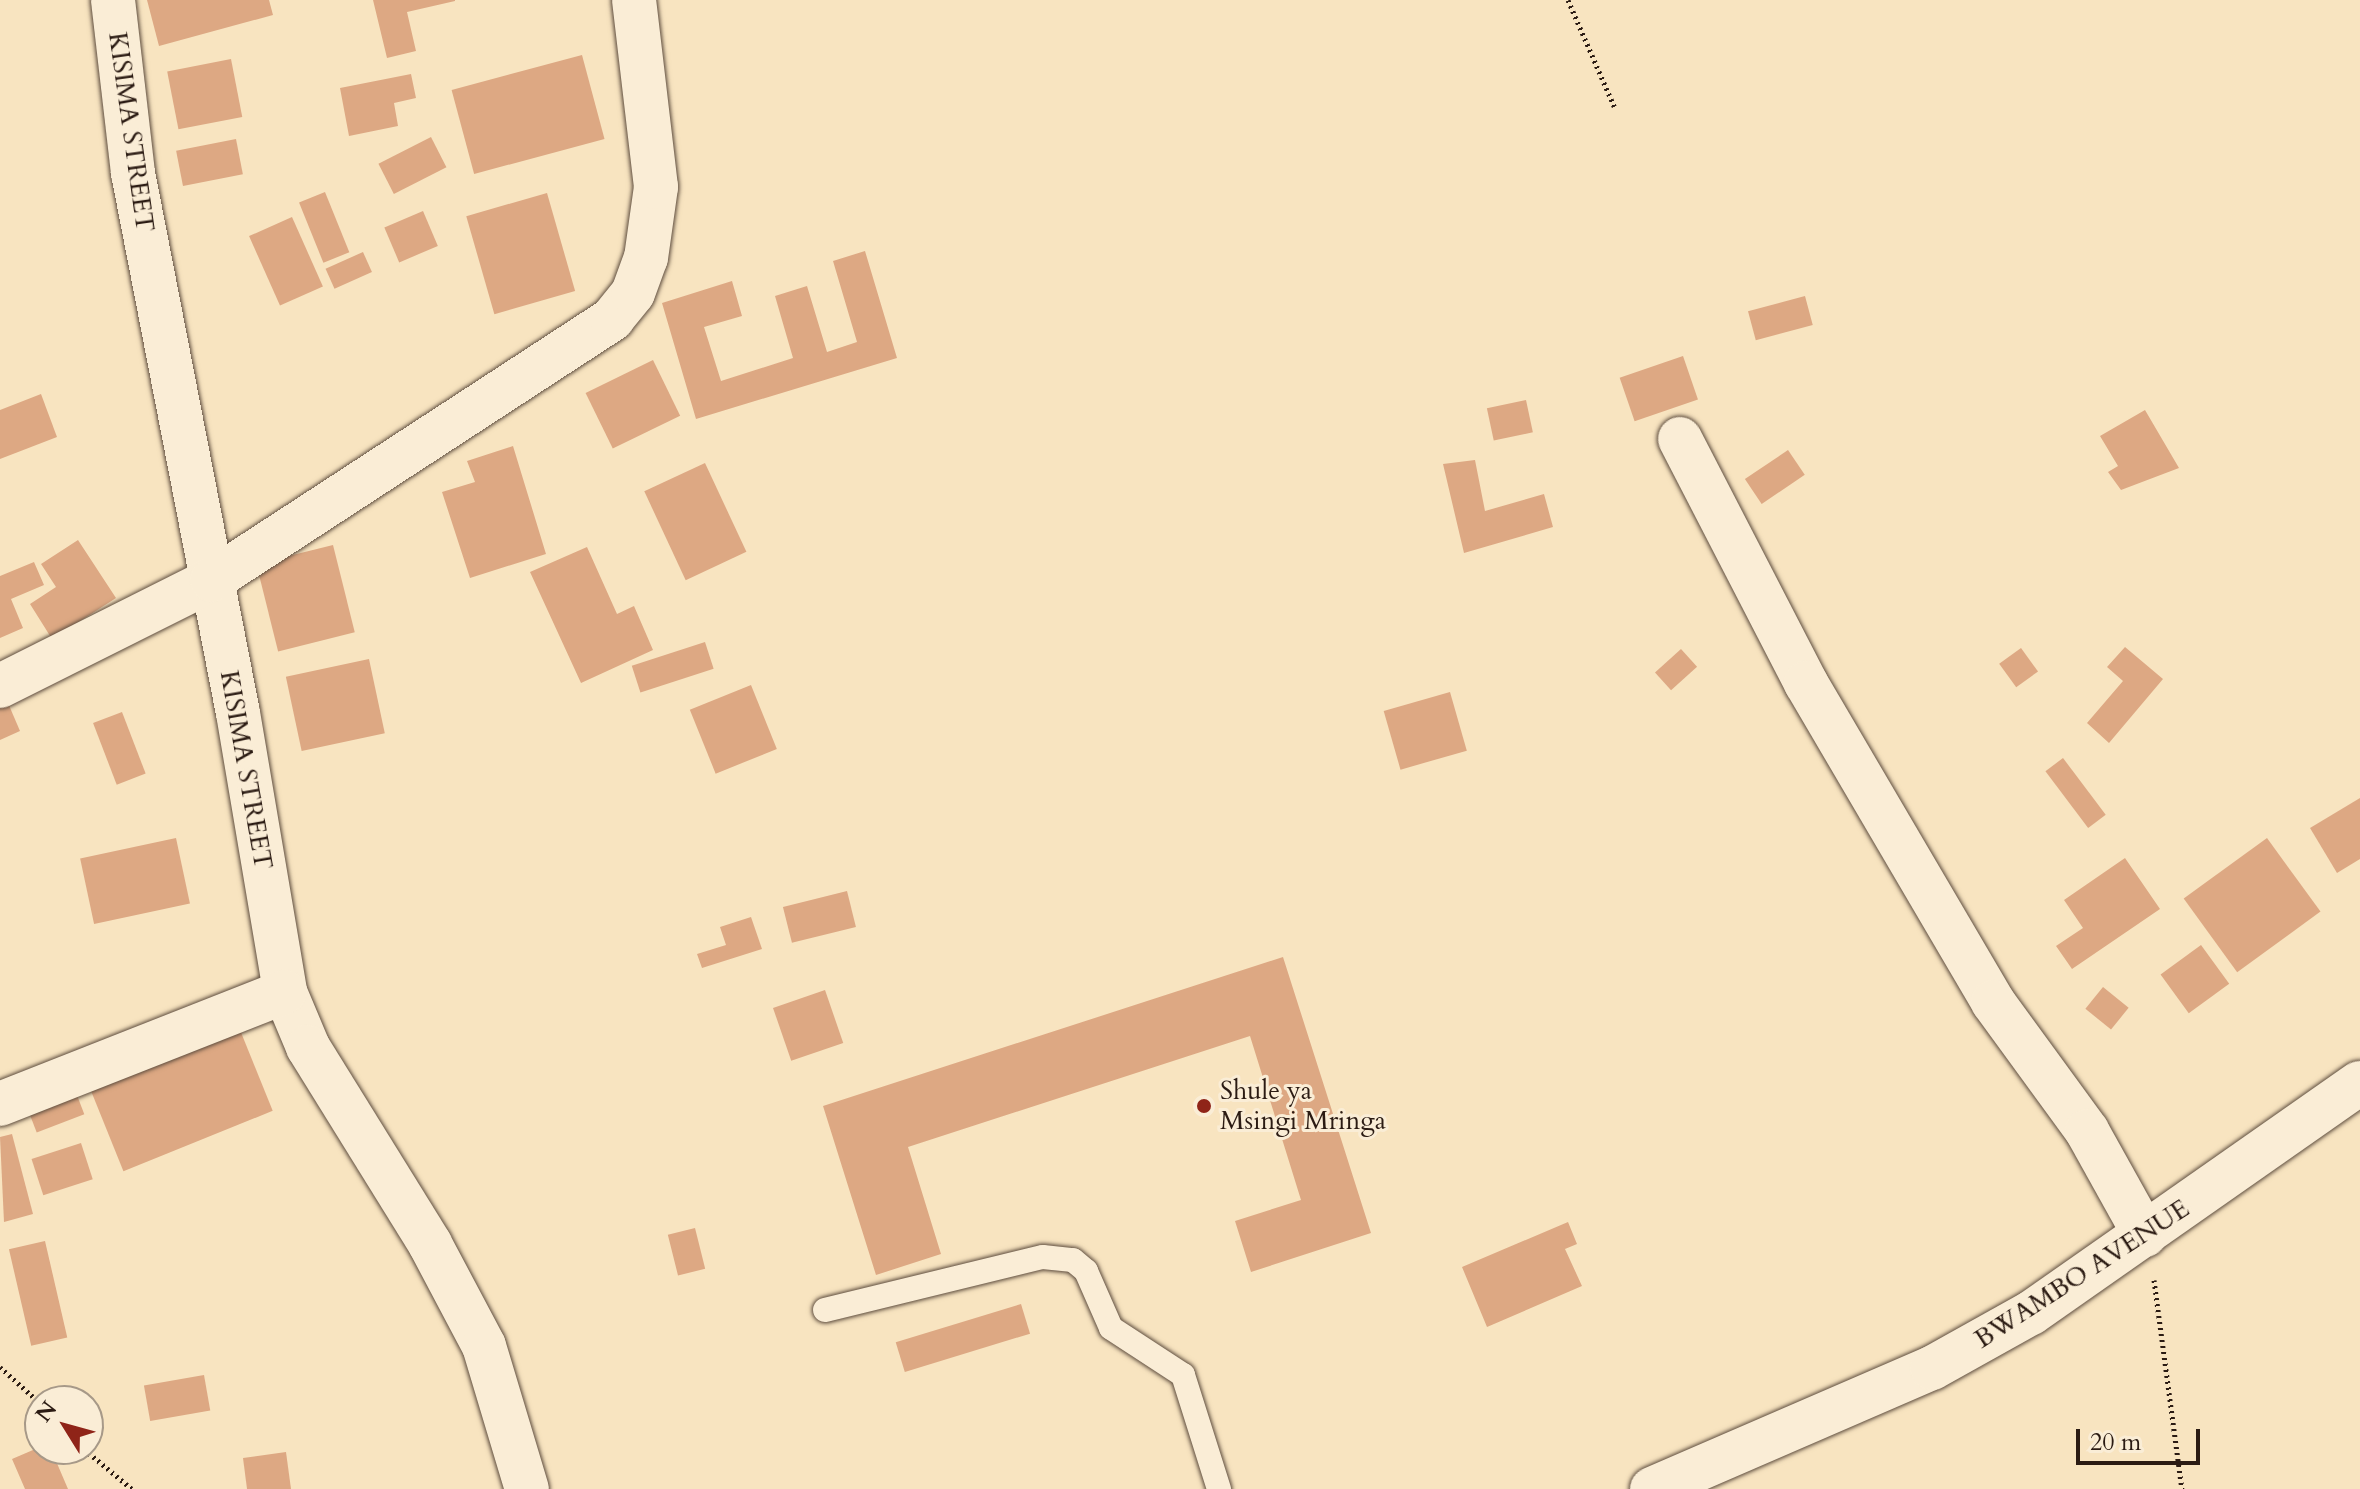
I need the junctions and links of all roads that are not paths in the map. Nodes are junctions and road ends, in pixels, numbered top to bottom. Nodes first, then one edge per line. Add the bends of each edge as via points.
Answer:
1 (113, 0) edge
2 (634, 0) edge
3 (1680, 439) dead end
4 (212, 580) junction
5 (0, 686) edge
6 (285, 992) junction
7 (2360, 1083) edge
8 (0, 1104) edge
9 (2145, 1235) junction
10 (825, 1310) dead end
11 (527, 1489) edge
12 (1219, 1489) edge
13 (1652, 1489) edge

1 - 4 street, KISIMA STREET via 133,173
2 - 4 street via 656,187 646,258 633,293 612,319 580,343
3 - 9 street via 1806,683 1993,1002 2087,1131
4 - 5 street
4 - 6 street, KISIMA STREET
6 - 8 street
6 - 11 street, KISIMA STREET via 308,1047 430,1244 484,1346
7 - 9 street, BWAMBO AVENUE
9 - 13 street, BWAMBO AVENUE via 2031,1313 1932,1368
10 - 12 lane via 1043,1257 1073,1260 1086,1271 1111,1328 1183,1375

